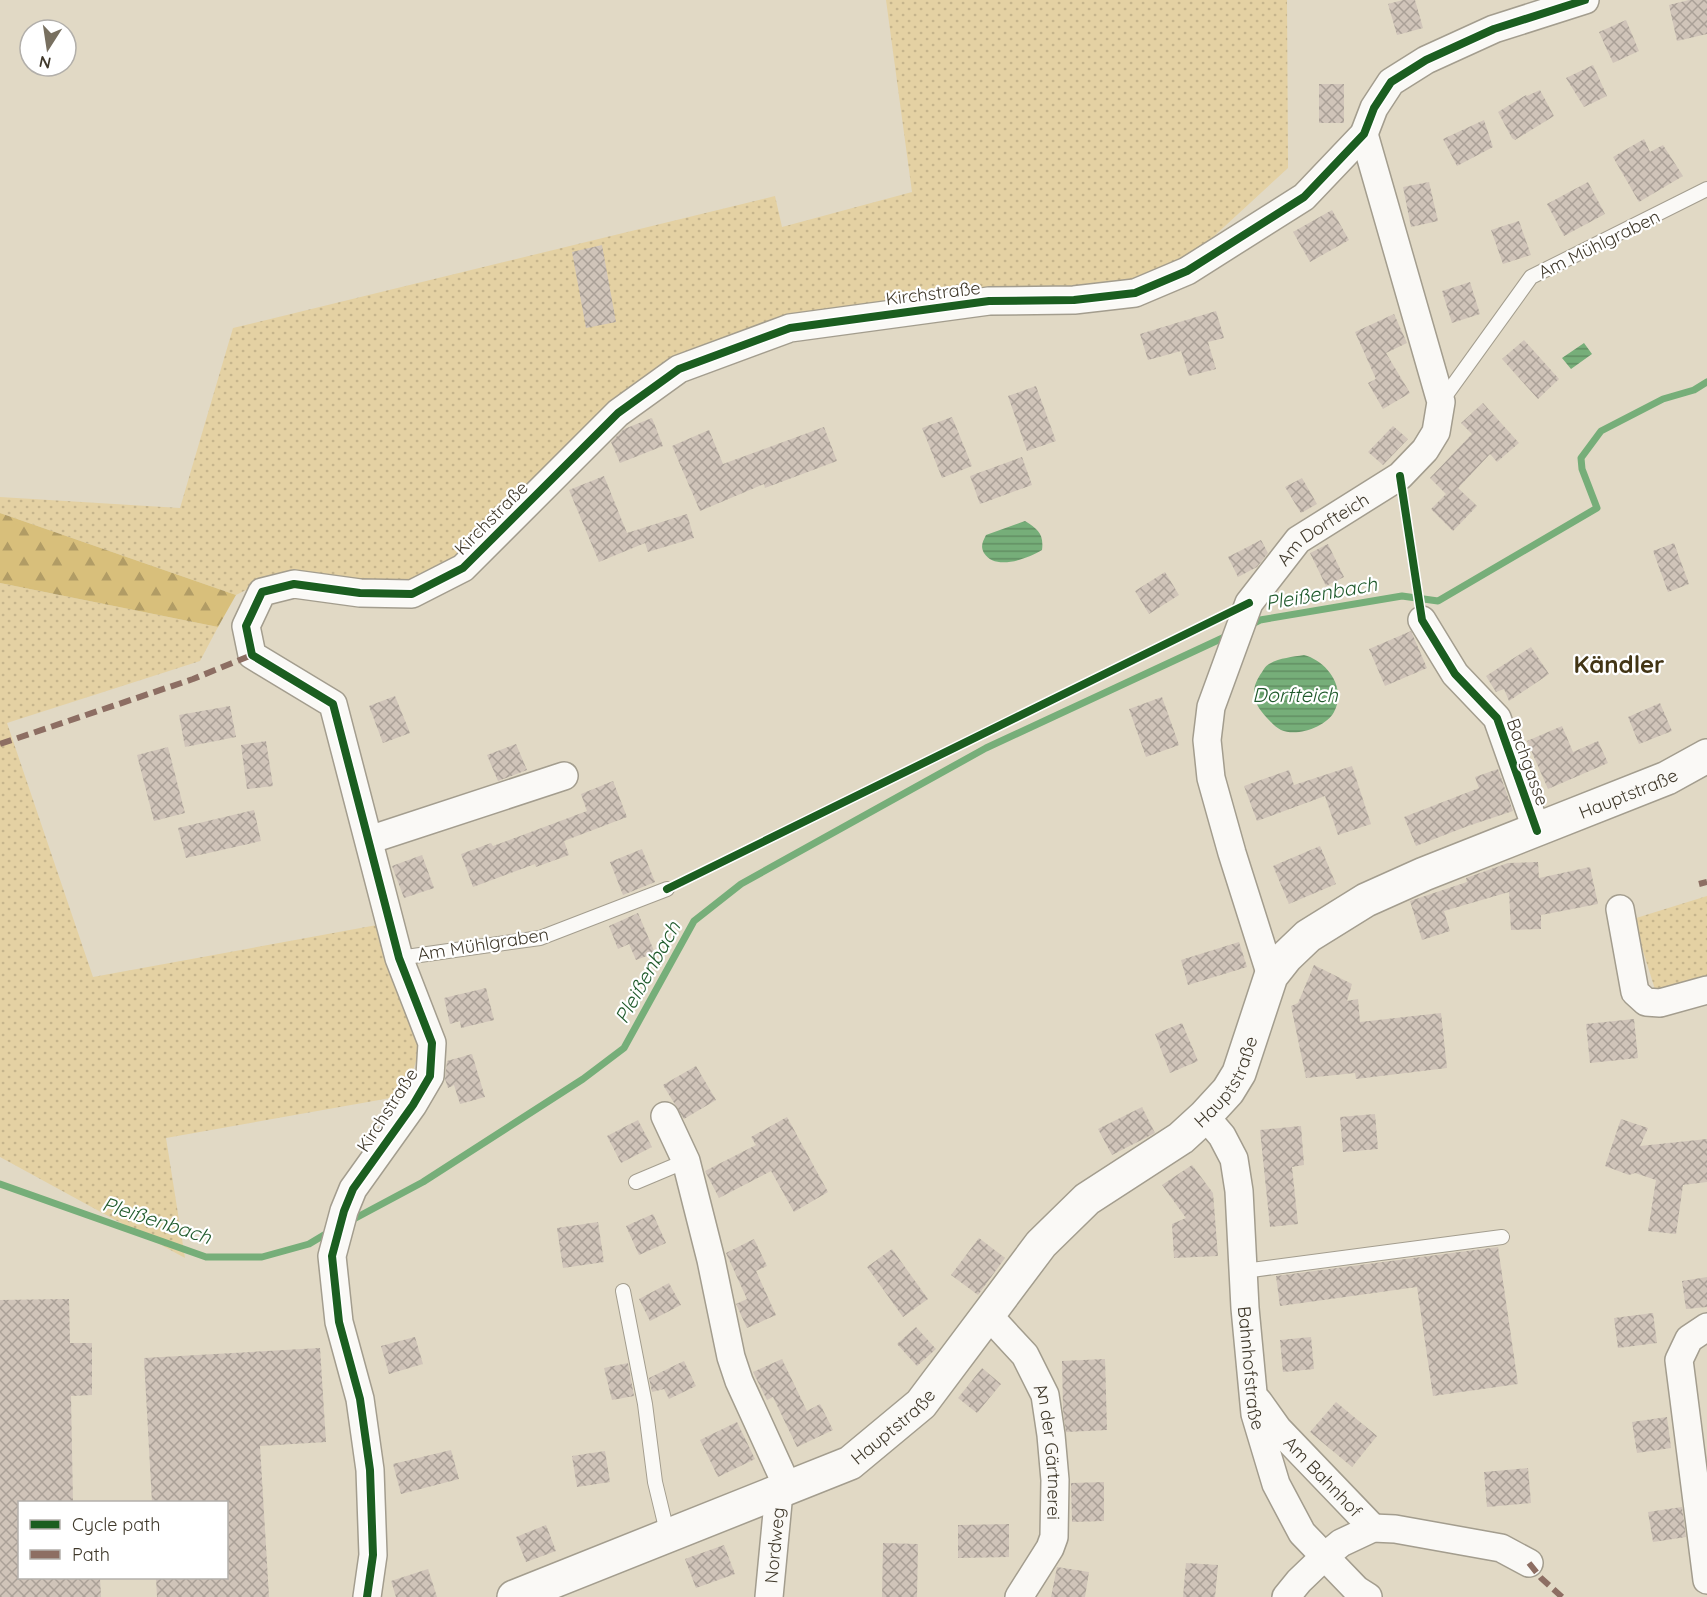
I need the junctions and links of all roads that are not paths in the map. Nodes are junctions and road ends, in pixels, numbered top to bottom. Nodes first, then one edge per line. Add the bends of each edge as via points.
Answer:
1 (1585, 0) edge
2 (1364, 134) junction
3 (1707, 189) edge
4 (1441, 402) junction
5 (1422, 620) dead end
6 (1707, 756) edge
7 (564, 776) dead end
8 (1537, 831) junction
9 (369, 840) junction
10 (667, 889) dead end
11 (1620, 909) dead end
12 (399, 958) junction
13 (1271, 976) junction
14 (1707, 990) edge
15 (665, 1116) dead end
16 (1205, 1116) junction
17 (686, 1161) junction
18 (636, 1182) dead end
19 (1502, 1237) dead end
20 (1244, 1271) junction
21 (623, 1292) dead end
22 (988, 1315) junction
23 (1707, 1327) edge
24 (1254, 1395) junction
25 (784, 1490) junction
26 (1373, 1528) junction
27 (668, 1536) junction
28 (1324, 1557) junction
29 (1530, 1563) dead end
30 (1707, 1580) edge
31 (367, 1597) edge
32 (514, 1597) edge
33 (769, 1597) edge
34 (1019, 1597) edge
35 (1286, 1597) edge
36 (1368, 1597) edge

1 - 2 street, Kirchstraße via 1494,29 1426,60 1391,82 1374,108
2 - 4 street, Am Dorfteich
2 - 9 street, Kirchstraße via 1304,196 1187,271 1135,293 1074,300 989,301 790,328 679,369 618,413 463,568 412,594 360,593 294,584 262,592 246,626 252,655 333,704
3 - 4 lane, Am Mühlgraben via 1531,277
4 - 13 street, Am Dorfteich via 1436,432 1417,459 1400,476 1298,540 1249,603 1211,707 1207,740 1211,778
5 - 8 street, Bachgasse via 1455,674 1497,718
6 - 8 street, Hauptstraße via 1667,778
7 - 9 street
8 - 13 street, Hauptstraße via 1366,900 1308,936
9 - 12 street, Kirchstraße
10 - 12 lane, Am Mühlgraben via 540,938
11 - 14 street via 1635,992 1646,1002 1660,1004
12 - 31 street, Kirchstraße via 432,1043 430,1076 353,1189 333,1256 339,1322 360,1399 370,1470 373,1555
13 - 16 street, Hauptstraße via 1239,1073
15 - 17 street
16 - 20 street, Bahnhofstraße via 1234,1159
16 - 22 street, Hauptstraße via 1181,1138 1088,1199 1041,1244
17 - 18 lane
17 - 25 street via 731,1357
19 - 20 lane
20 - 24 street, Bahnhofstraße
21 - 27 lane
22 - 25 street, Hauptstraße via 921,1404 850,1463
22 - 34 street, An der Gärtnerei via 1025,1356 1045,1395 1051,1435 1054,1537
23 - 30 street via 1689,1339 1679,1360
24 - 26 street, Am Bahnhof via 1278,1429
24 - 28 street, Bahnhofstraße via 1255,1414 1276,1484 1302,1533
25 - 27 street, Hauptstraße
25 - 33 street, Nordweg
26 - 28 street, Am Bahnhof via 1341,1543
26 - 29 street, Am Bahnhof via 1501,1548
27 - 32 street, Hauptstraße
28 - 35 street
28 - 36 street

